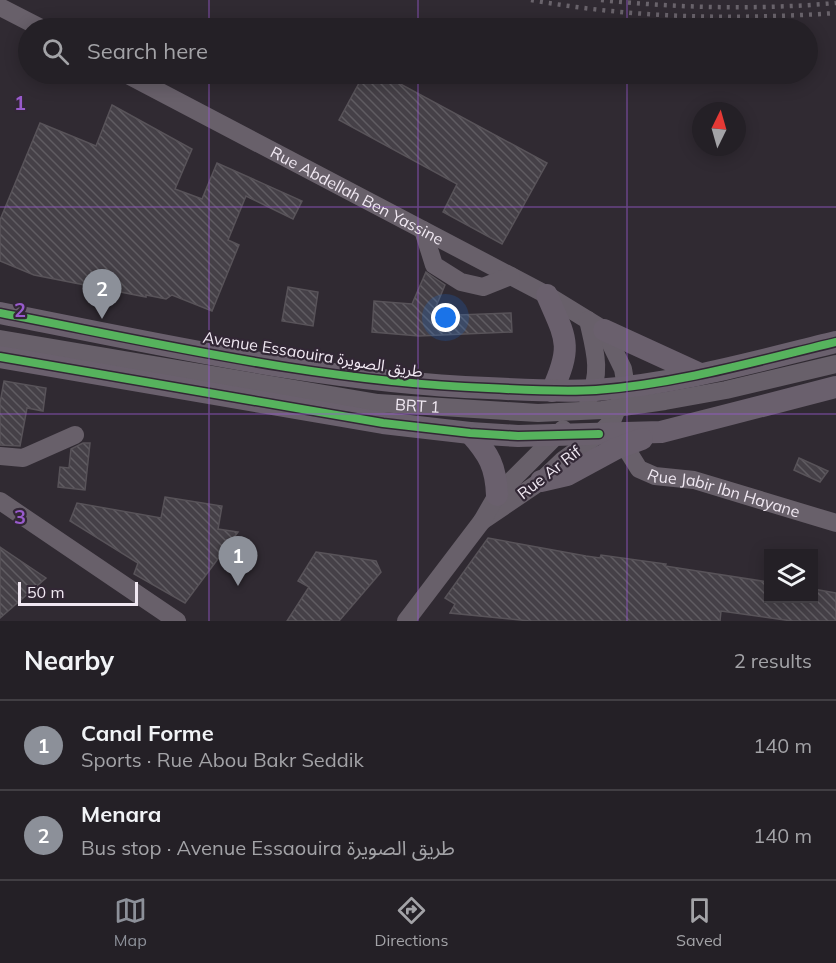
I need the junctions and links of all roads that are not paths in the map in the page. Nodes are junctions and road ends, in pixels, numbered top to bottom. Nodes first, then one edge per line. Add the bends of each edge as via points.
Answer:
1 (0, 7) edge
2 (21, 18) edge
3 (145, 84) edge
4 (423, 230) junction
5 (511, 276) junction
6 (547, 295) junction
7 (0, 313) edge
8 (596, 325) junction
9 (0, 339) edge
10 (836, 342) edge
11 (0, 357) edge
12 (836, 364) edge
13 (700, 374) junction
14 (594, 390) junction
15 (552, 391) junction
16 (832, 393) edge
17 (622, 398) junction
18 (579, 412) junction
19 (661, 432) junction
20 (470, 433) junction
21 (599, 434) junction
22 (75, 435) dead end
23 (556, 436) junction
24 (624, 445) junction
25 (0, 456) edge
26 (542, 481) junction
27 (497, 495) junction
28 (0, 501) edge
29 (482, 520) junction
30 (836, 523) edge
31 (177, 621) edge
32 (406, 621) edge

1 - 2 street
3 - 4 street, Rue Abdellah Ben Yassine
4 - 5 street, Rue Abdellah Ben Yassine
4 - 5 street via 434,265 461,282 483,286
5 - 6 street, Rue Abdellah Ben Yassine
6 - 8 street, Rue Abdellah Ben Yassine
6 - 15 main road via 566,344
7 - 15 main road, Avenue Essaouira طريق الصويرة via 256,362 375,380
8 - 13 main road
8 - 14 street
8 - 17 street via 623,369
9 - 18 street, BRT 1 via 378,403
10 - 13 main road, Avenue Essaouira طريق الصويرة
11 - 20 main road via 383,423
12 - 17 street, BRT 1 via 726,390
13 - 17 main road, Avenue Essaouira طريق الصويرة
14 - 15 main road, Avenue Essaouira طريق الصويرة
14 - 17 main road, Avenue Essaouira طريق الصويرة
14 - 18 street, Rue Ar Rif
16 - 19 main road
17 - 18 street, BRT 1
17 - 21 street, Rue Ar Rif via 612,421
18 - 23 street, Rue Ar Rif
19 - 21 main road
19 - 24 main road
20 - 23 main road
20 - 27 main road via 494,466
21 - 23 main road
21 - 26 street, Rue Ar Rif
22 - 25 street via 23,458
23 - 27 street, Rue Ar Rif
24 - 26 main road via 567,475
24 - 30 street, Rue Jabir Ibn Hayane via 639,469 655,476 694,480
26 - 29 street, Rue Ar Rif
27 - 29 street, Rue Ar Rif
28 - 31 street
29 - 32 street, Rue Ar Rif

